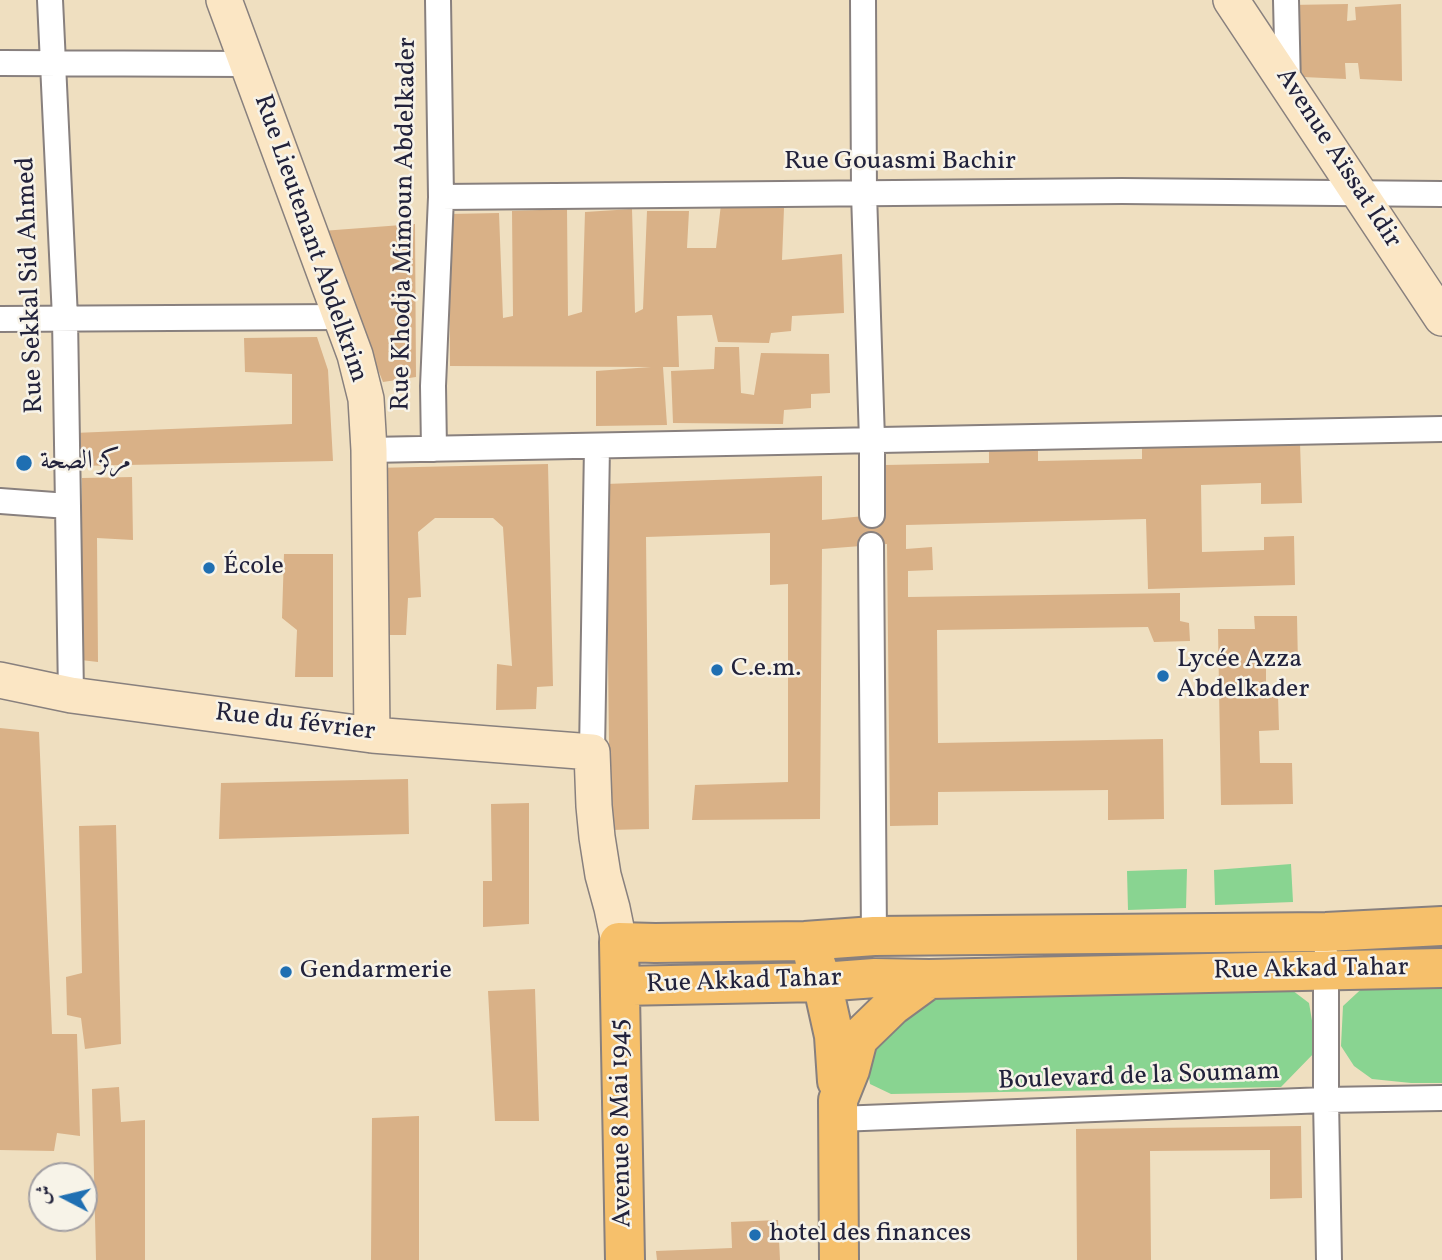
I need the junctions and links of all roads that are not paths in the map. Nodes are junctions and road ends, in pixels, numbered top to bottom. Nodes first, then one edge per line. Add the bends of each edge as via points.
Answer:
1 (50, 0) edge
2 (224, 0) edge
3 (438, 0) edge
4 (863, 0) edge
5 (1231, 0) edge
6 (1286, 0) edge
7 (0, 63) edge
8 (53, 63) junction
9 (247, 64) junction
10 (1288, 86) junction
11 (864, 192) junction
12 (1359, 194) junction
13 (1442, 194) edge
14 (441, 197) junction
15 (341, 317) junction
16 (65, 318) junction
17 (1442, 318) edge
18 (0, 319) edge
19 (1442, 429) edge
20 (872, 440) junction
21 (597, 446) junction
22 (434, 449) junction
23 (369, 450) junction
24 (0, 501) edge
25 (68, 506) junction
26 (872, 515) dead end
27 (871, 545) dead end
28 (0, 680) edge
29 (71, 695) junction
30 (372, 735) junction
31 (592, 752) junction
32 (1442, 926) edge
33 (1326, 932) junction
34 (874, 936) junction
35 (805, 941) junction
36 (619, 942) junction
37 (1442, 968) edge
38 (1326, 971) junction
39 (874, 978) junction
40 (929, 979) junction
41 (822, 982) junction
42 (620, 986) junction
43 (858, 1039) junction
44 (1442, 1098) edge
45 (1326, 1100) junction
46 (838, 1110) junction
47 (625, 1260) edge
48 (839, 1260) edge
49 (1329, 1260) edge

1 - 8 street, Rue Sekkal Sid Ahmed
2 - 9 street, Rue Lieutenant Abdelkrim
3 - 14 street, Rue Khodja Mimoun Abdelkader
4 - 11 street
5 - 10 street, Avenue Aïssat Idir
6 - 10 street
7 - 8 street
8 - 9 street
8 - 16 street, Rue Sekkal Sid Ahmed
9 - 15 street, Rue Lieutenant Abdelkrim
10 - 12 street, Avenue Aïssat Idir
11 - 12 street, Rue Gouasmi Bachir
11 - 14 street, Rue Gouasmi Bachir
11 - 20 street
12 - 13 street, Rue Gouasmi Bachir
12 - 17 street, Avenue Aïssat Idir
14 - 22 street, Rue Khodja Mimoun Abdelkader
15 - 16 street
15 - 23 street, Rue Lieutenant Abdelkrim via 366,399
16 - 18 street
16 - 25 street, Rue Sekkal Sid Ahmed
19 - 20 street
20 - 21 street
20 - 26 street
21 - 22 street
21 - 31 street
22 - 23 street
23 - 30 street, Rue Lieutenant Abdelkrim
24 - 25 street
25 - 29 street, Rue Sekkal Sid Ahmed
27 - 34 street
28 - 29 street, Rue du février
29 - 30 street, Rue du février
30 - 31 street, Rue du février
31 - 36 street via 597,837
32 - 33 main road, Rue Akkad Tahar
33 - 34 main road, Rue Akkad Tahar
33 - 38 street
34 - 35 main road, Rue Akkad Tahar
34 - 39 main road
35 - 36 main road, Rue Akkad Tahar
35 - 41 main road
36 - 42 main road, Rue Akkad Tahar
37 - 38 main road, Rue Akkad Tahar
38 - 40 main road, Rue Akkad Tahar
38 - 45 street
39 - 40 main road, Rue Akkad Tahar
39 - 41 main road, Rue Akkad Tahar
39 - 43 main road
40 - 43 main road
41 - 42 main road, Rue Akkad Tahar
41 - 46 main road via 834,1036
42 - 47 main road, Avenue 8 Mai 1945
43 - 46 main road
44 - 45 street, Boulevard de la Soumam
45 - 46 street, Boulevard de la Soumam
45 - 49 street
46 - 48 main road

